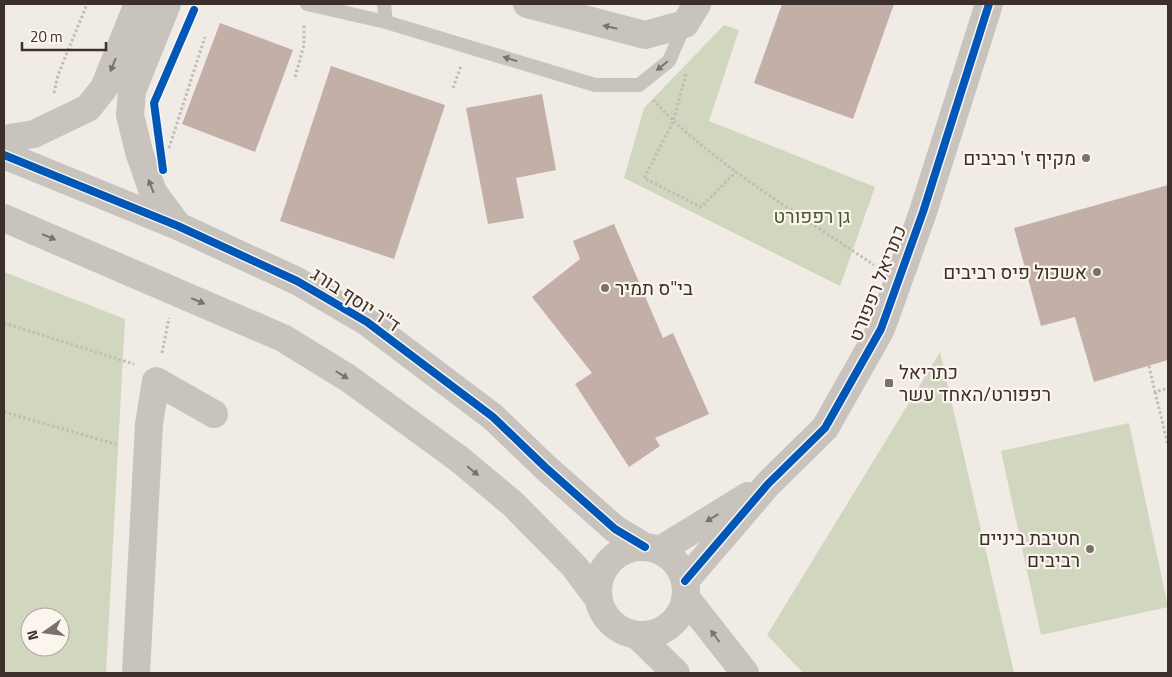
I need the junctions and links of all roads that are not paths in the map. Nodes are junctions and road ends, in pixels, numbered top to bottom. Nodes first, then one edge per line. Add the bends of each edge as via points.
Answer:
1 (138, 4) edge
2 (167, 4) edge
3 (306, 4) edge
4 (384, 4) edge
5 (527, 4) edge
6 (989, 4) edge
7 (691, 14) edge
8 (386, 22) junction
9 (4, 139) edge
10 (4, 155) edge
11 (4, 218) edge
12 (178, 226) junction
13 (214, 414) dead end
14 (768, 484) junction
15 (652, 549) junction
16 (686, 589) junction
17 (598, 598) junction
18 (637, 635) junction
19 (136, 673) edge
20 (676, 673) edge
21 (745, 673) edge

1 -> 9 street via 104,88 88,108 34,134
12 -> 2 street via 153,192 130,115 132,91
3 - 8 lane
4 - 8 lane
7 -> 5 street via 645,35
6 - 14 street, כתריאל רפפורט via 923,212 881,328 825,428
7 -> 8 lane via 669,61 639,85 595,85
10 - 12 street, ד"ר יוסף בורג
11 -> 17 street via 283,338 348,378 459,459 513,504 574,566
12 - 15 street, ד"ר יוסף בורג via 297,280 367,322 494,417 615,529
13 - 19 street via 157,376 148,424
14 -> 15 street, כתריאל רפפורט
14 - 16 street, כתריאל רפפורט
15 - 16 street via 671,558 680,568
15 - 17 street via 632,548 609,561 598,585
16 - 18 street via 682,611 674,622 650,635
21 -> 16 street
17 - 18 street via 611,623
18 - 20 street

